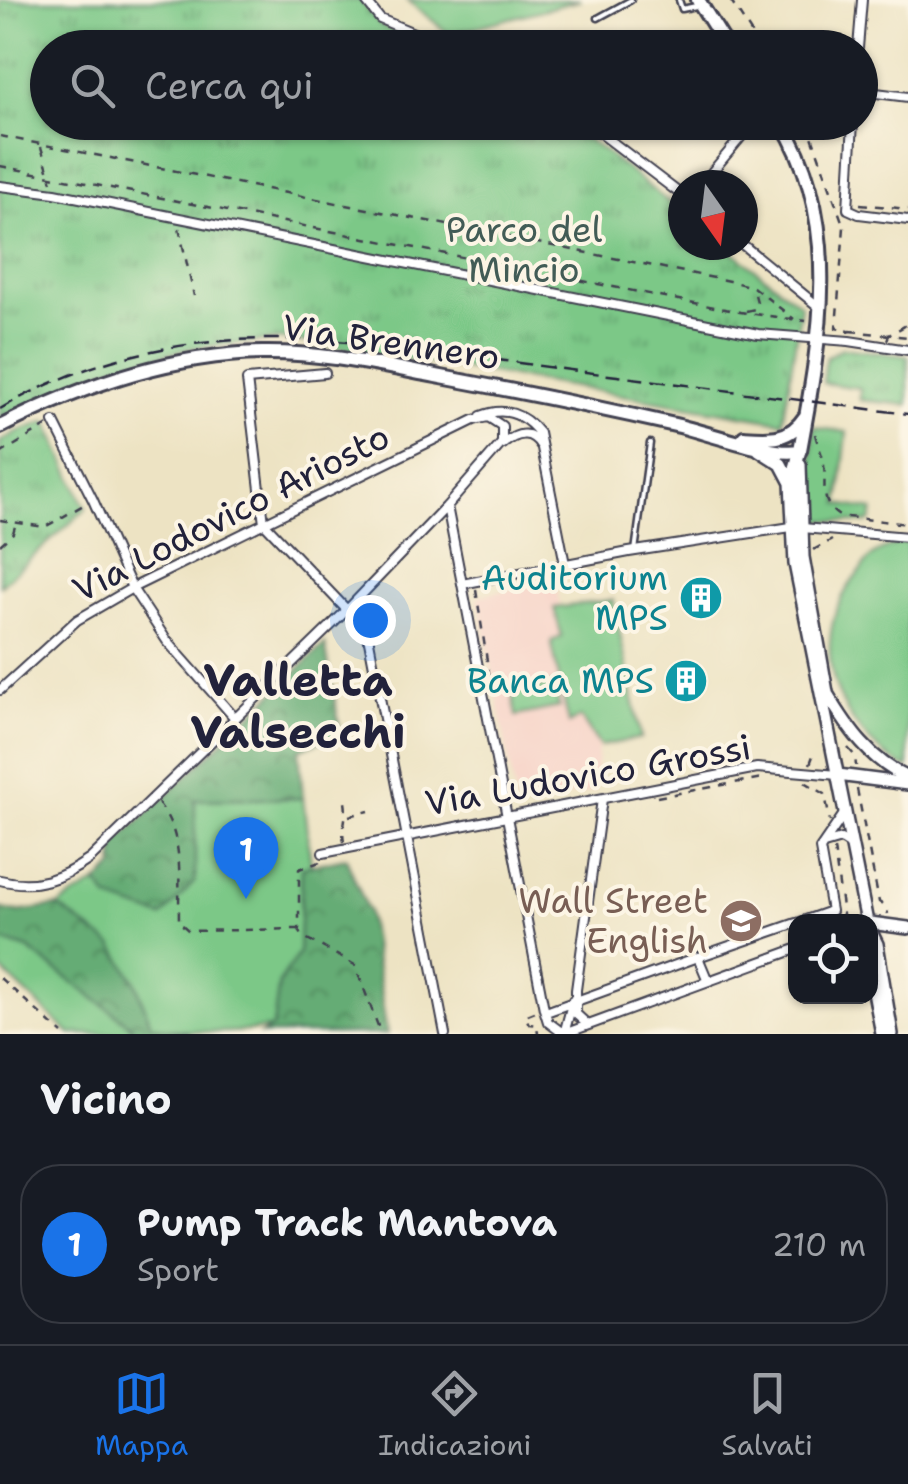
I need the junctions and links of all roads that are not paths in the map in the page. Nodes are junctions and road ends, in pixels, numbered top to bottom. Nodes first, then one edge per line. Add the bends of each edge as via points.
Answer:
1 (365, 0) edge
2 (631, 0) edge
3 (680, 0) edge
4 (862, 0) edge
5 (699, 2) edge
6 (598, 18) dead end
7 (408, 30) edge
8 (717, 30) edge
9 (860, 30) edge
10 (878, 94) edge
11 (908, 97) edge
12 (610, 140) edge
13 (738, 140) edge
14 (790, 140) edge
15 (852, 140) edge
16 (713, 170) edge
17 (668, 185) edge
18 (0, 186) edge
19 (908, 220) edge
20 (758, 257) edge
21 (819, 307) junction
22 (817, 339) junction
23 (908, 350) edge
24 (325, 373) dead end
25 (806, 415) junction
26 (474, 420) junction
27 (54, 422) road end
28 (0, 427) edge
29 (722, 436) junction
30 (777, 439) junction
31 (650, 443) dead end
32 (498, 447) junction
33 (800, 450) junction
34 (544, 456) junction
35 (791, 483) junction
36 (448, 506) junction
37 (264, 524) junction
38 (796, 527) junction
39 (908, 538) edge
40 (635, 551) junction
41 (565, 564) junction
42 (462, 584) junction
43 (132, 588) junction
44 (347, 610) junction
45 (0, 690) edge
46 (828, 695) junction
47 (234, 717) junction
48 (838, 775) junction
49 (908, 781) edge
50 (602, 799) junction
51 (846, 811) junction
52 (507, 817) junction
53 (407, 836) junction
54 (829, 839) junction
55 (854, 848) junction
56 (321, 858) road end
57 (0, 880) edge
58 (821, 914) edge
59 (867, 914) edge
60 (788, 925) edge
61 (878, 926) edge
62 (908, 928) edge
63 (878, 950) edge
64 (788, 952) edge
65 (703, 955) junction
66 (708, 981) junction
67 (574, 1002) junction
68 (876, 1004) edge
69 (546, 1014) junction
70 (588, 1025) junction
71 (445, 1034) edge
72 (548, 1034) edge
73 (564, 1034) edge
74 (882, 1034) edge
75 (892, 1034) edge

1 - 7 street via 380,18
2 - 6 lane
3 - 5 lane via 682,9
4 - 9 street
5 - 8 main road
10 - 11 street
12 - 17 street
13 - 16 street
14 - 21 main road via 813,197 822,253
15 - 19 street via 852,212
18 - 22 street via 758,334
20 - 21 street
21 - 22 main road
22 - 23 street via 849,336
22 - 25 main road
24 - 37 street via 247,380
25 - 30 main road
25 - 33 main road
26 - 32 street via 488,417 502,426
26 - 34 street via 495,411 524,418 539,433
26 - 37 street, Via Lodovico Ariosto
27 - 43 street
28 - 29 main road, Via Brennero via 112,378 217,356 262,354 326,355
29 - 30 main road, Via Brennero
29 - 33 main road, Via Brennero via 780,454
29 - 35 main road, Via Brennero via 776,460
30 - 33 main road, Via Brennero
31 - 40 lane
32 - 34 street via 525,434 537,440
32 - 36 street
33 - 35 main road
33 - 38 main road
34 - 41 street
35 - 38 main road
36 - 42 street
36 - 44 street
37 - 43 street, Via Lodovico Ariosto
37 - 44 street
38 - 39 street
38 - 40 street
38 - 46 main road
38 - 48 main road
40 - 41 street
41 - 42 street
42 - 52 street
43 - 45 street, Via Lodovico Ariosto via 77,620
43 - 47 street via 167,641
44 - 47 street
44 - 53 street via 358,608 364,615
46 - 48 main road
46 - 49 main road via 860,744
47 - 57 street via 90,859 33,885
48 - 49 main road
48 - 50 street, Via Ludovico Grossi via 757,768
48 - 51 main road
50 - 52 street, Via Ludovico Grossi
50 - 67 street
51 - 54 street
51 - 55 main road
52 - 53 street, Via Ludovico Grossi
52 - 69 street
53 - 56 street, Via Ludovico Grossi
53 - 71 street
54 - 55 street
54 - 58 street via 820,849 830,911
55 - 59 main road
60 - 65 street
61 - 62 main road
63 - 75 main road
64 - 66 street
65 - 66 street
65 - 67 street
66 - 70 street
67 - 69 street
67 - 70 street
67 - 73 street
68 - 74 main road
69 - 72 street
69 - 73 street
70 - 73 street

